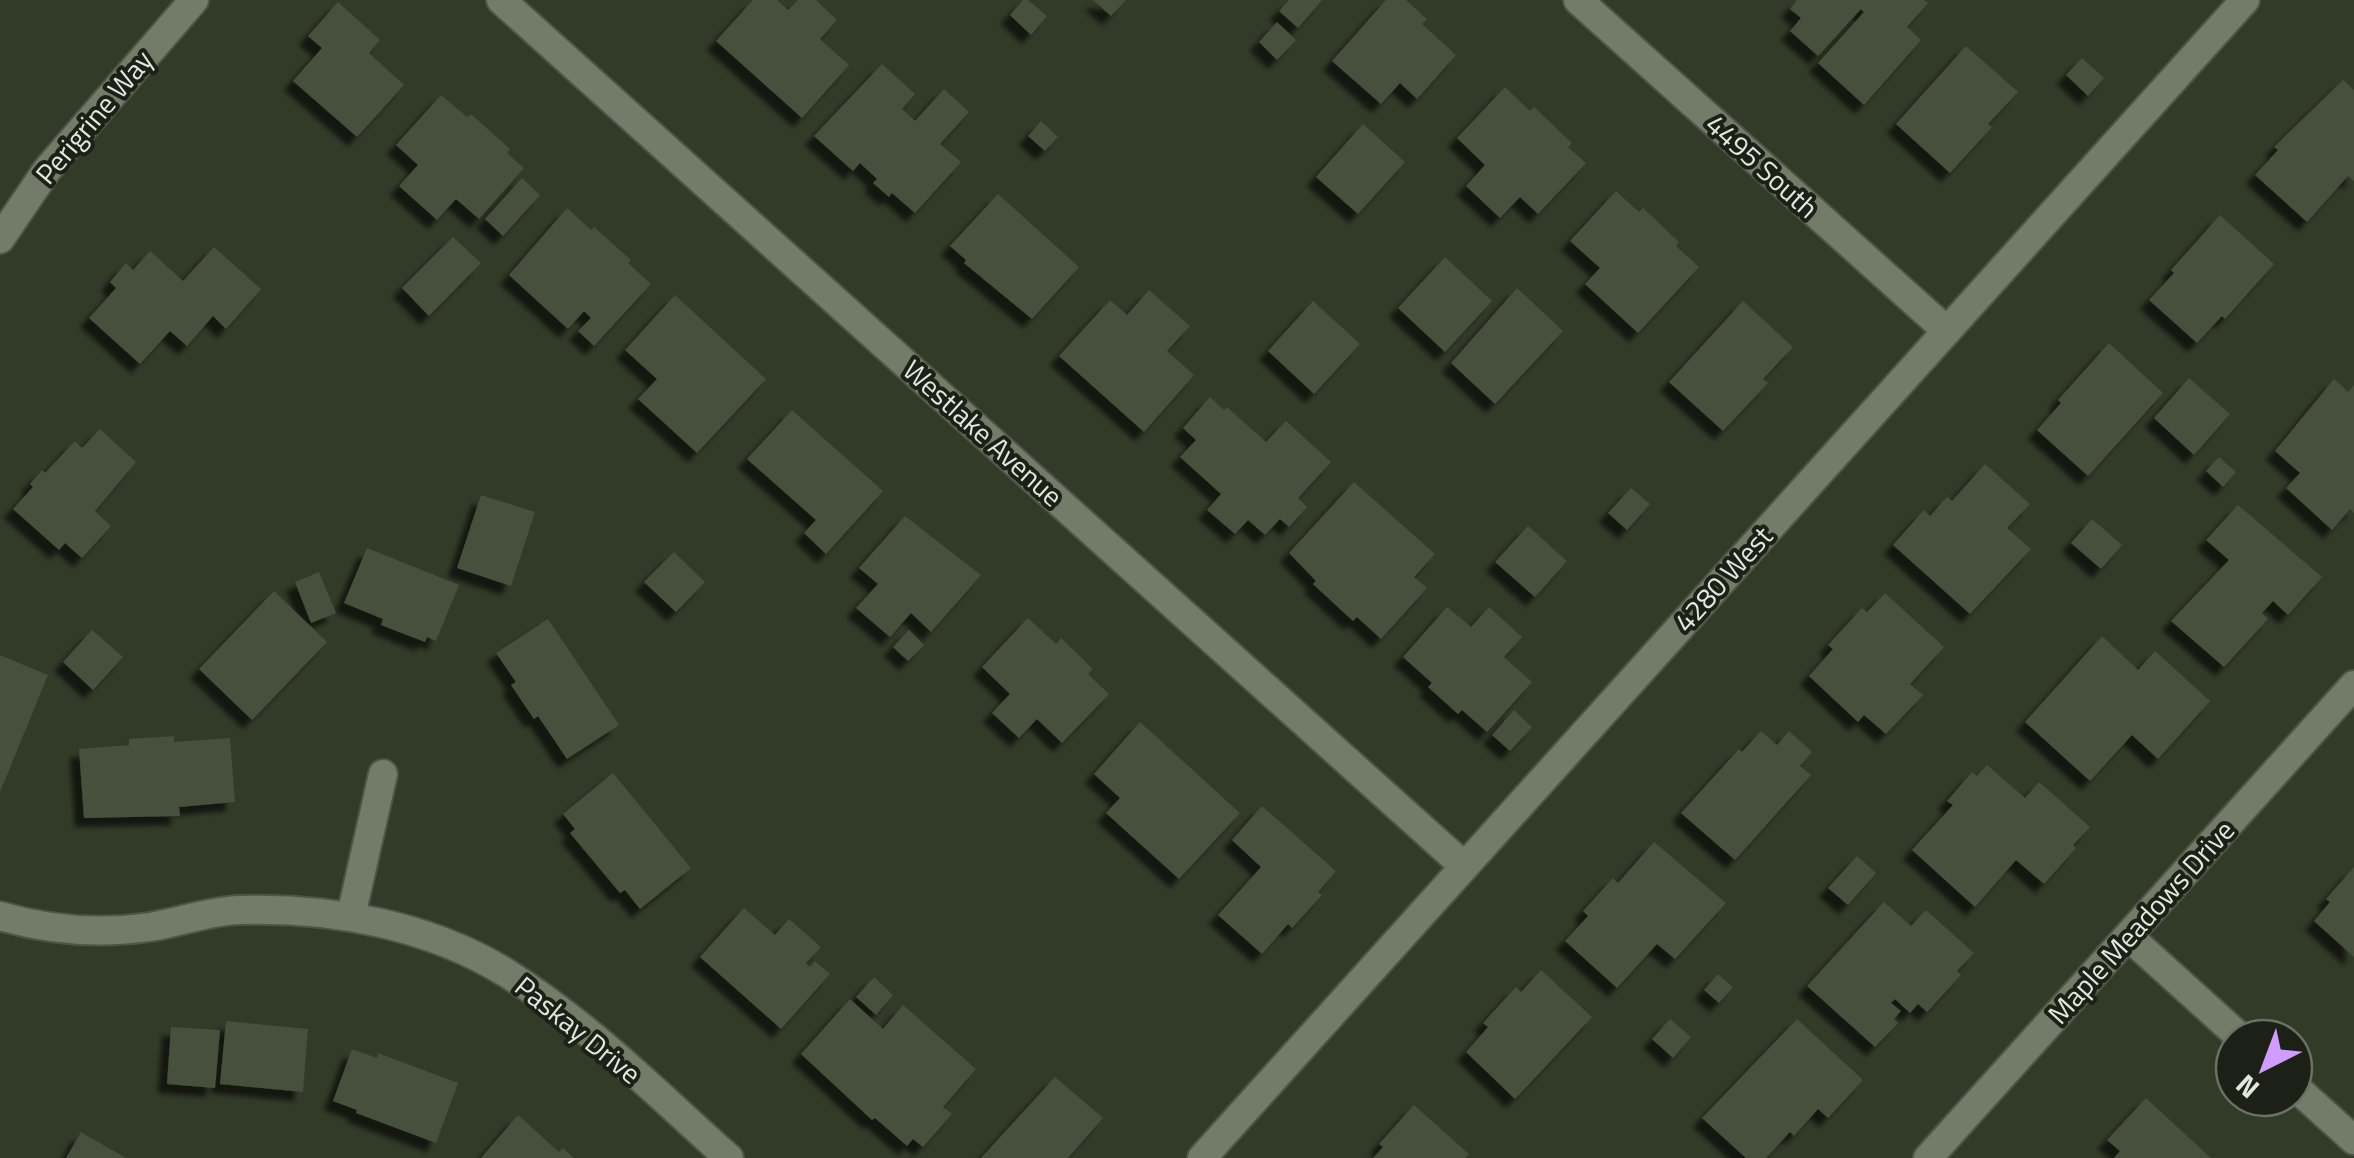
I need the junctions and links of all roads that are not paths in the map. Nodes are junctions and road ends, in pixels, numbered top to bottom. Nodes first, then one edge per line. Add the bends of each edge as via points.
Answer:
1 (194, 0) edge
2 (501, 0) edge
3 (1578, 0) edge
4 (2245, 0) edge
5 (0, 239) edge
6 (1947, 332) junction
7 (2354, 685) edge
8 (382, 774) dead end
9 (1464, 866) junction
10 (0, 916) edge
11 (352, 916) junction
12 (2128, 936) junction
13 (2219, 1018) edge
14 (2314, 1104) edge
15 (2354, 1140) edge
16 (730, 1158) edge
17 (1202, 1158) edge
18 (1928, 1158) edge

1 - 5 street, Perigrine Way via 47,170
2 - 9 street, Westlake Avenue
3 - 6 street, 4495 South
4 - 6 street, 4280 West
6 - 9 street, 4280 West
7 - 12 street, Maple Meadows Drive
8 - 11 street
9 - 17 street, 4280 West
10 - 11 street, Paskay Drive via 103,930 233,910
11 - 16 street, Paskay Drive via 448,944 506,972 566,1013
12 - 13 street
12 - 18 street, Maple Meadows Drive
14 - 15 street

